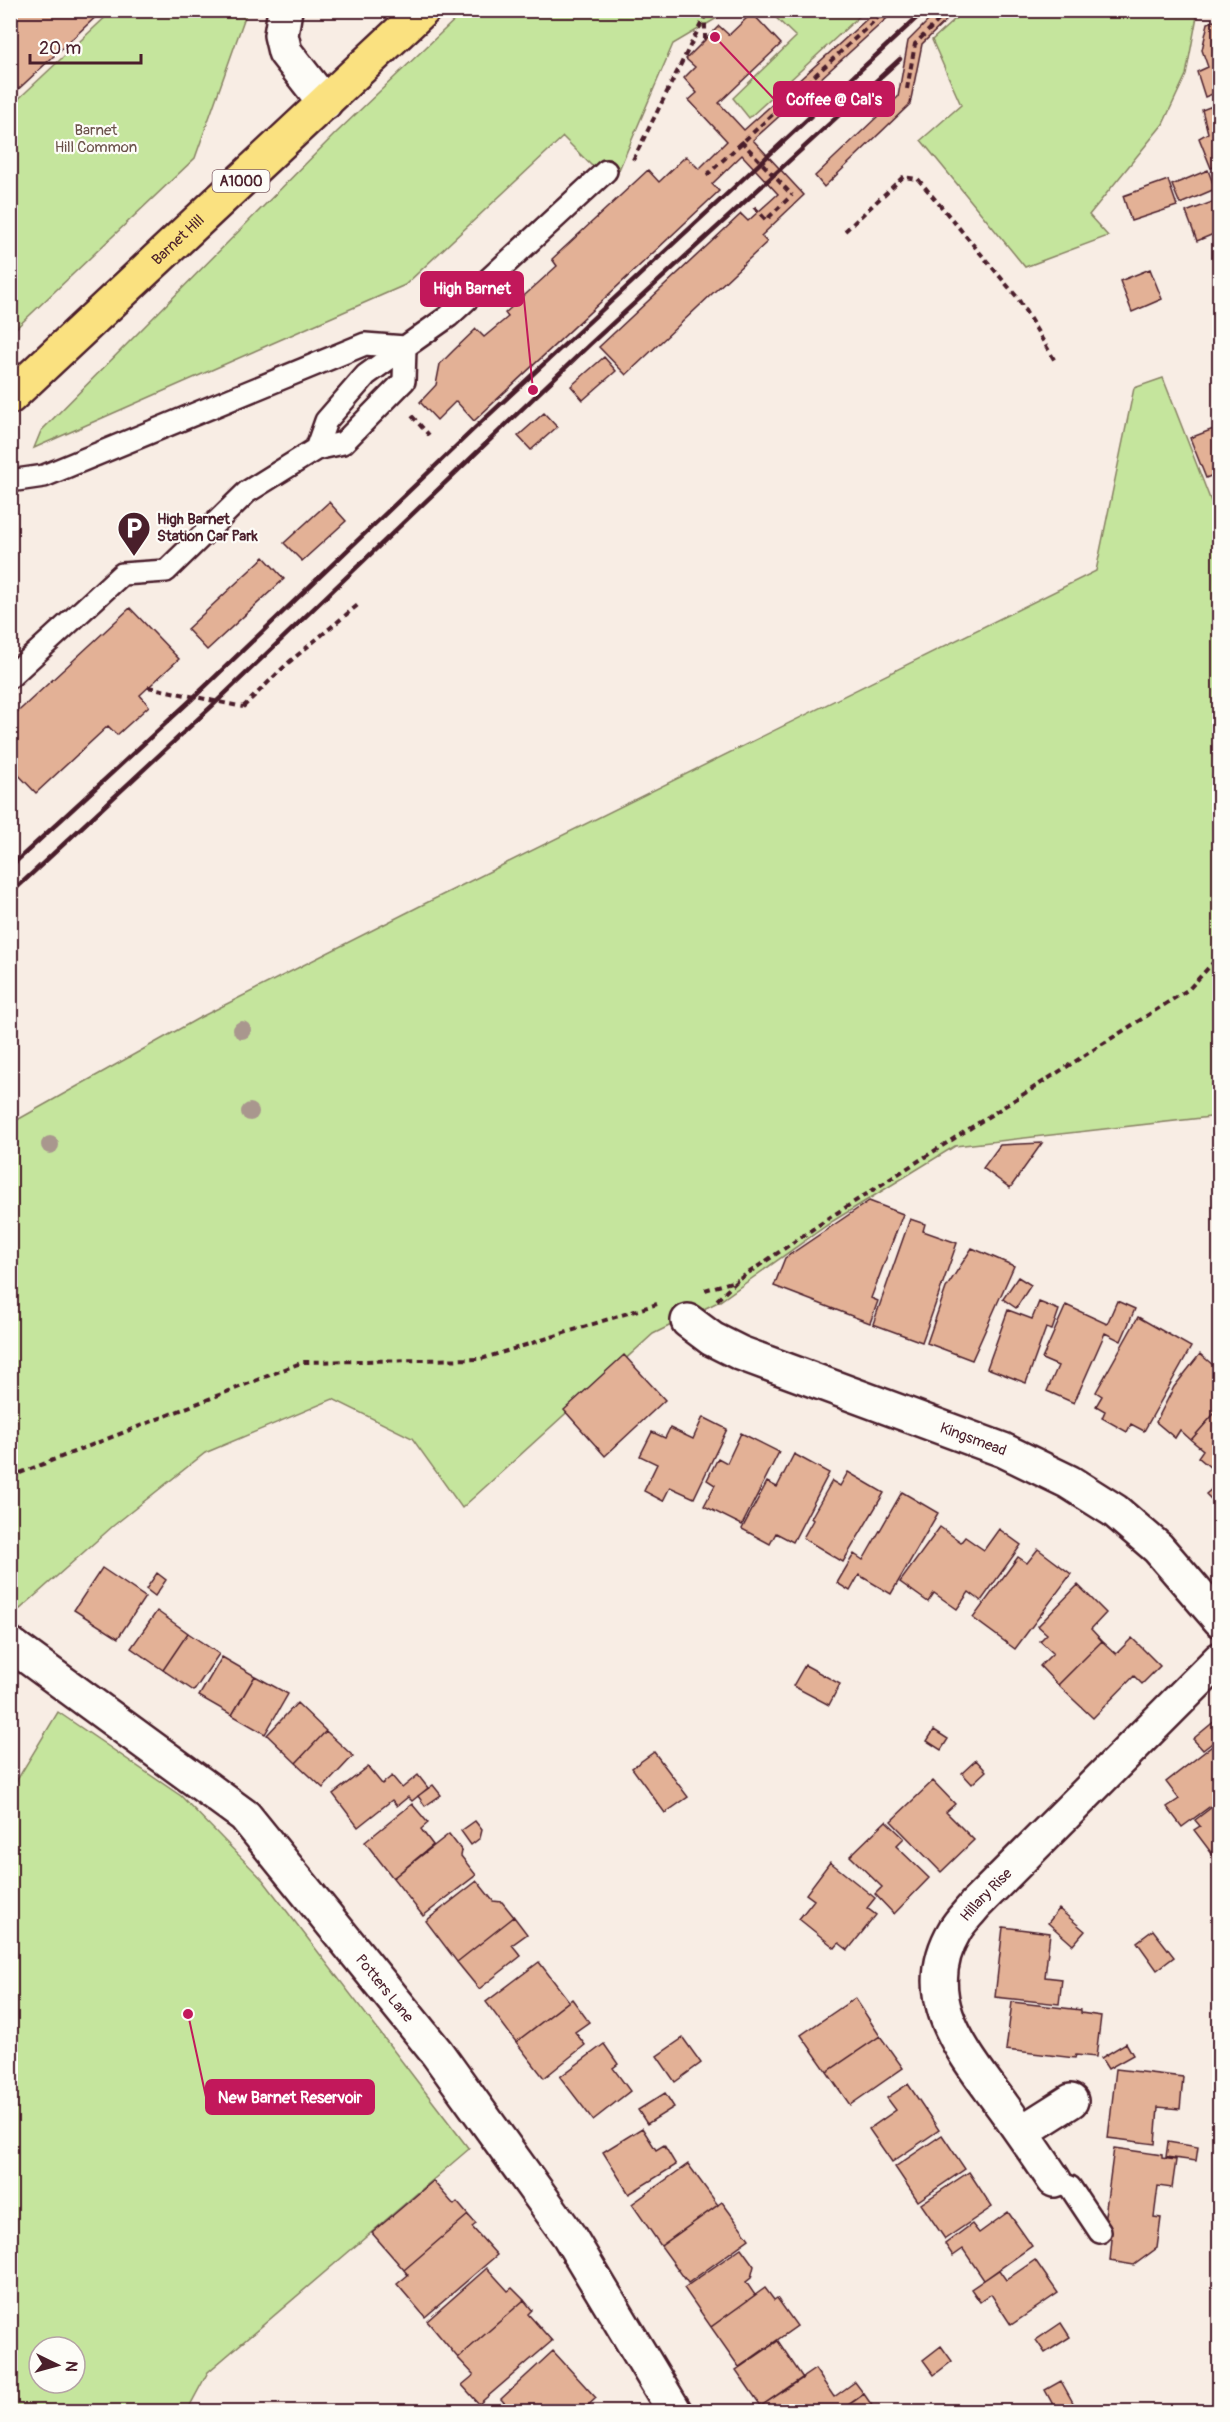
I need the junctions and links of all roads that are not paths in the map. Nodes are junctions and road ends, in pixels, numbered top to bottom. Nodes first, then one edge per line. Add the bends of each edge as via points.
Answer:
1 (285, 10) edge
2 (423, 10) edge
3 (324, 103) junction
4 (606, 171) road end
5 (405, 347) junction
6 (10, 397) edge
7 (316, 449) junction
8 (10, 481) edge
9 (10, 677) edge
10 (683, 1305) road end
11 (1220, 1620) edge
12 (10, 1644) edge
13 (1220, 1659) edge
14 (1071, 2101) dead end
15 (1022, 2132) junction
16 (1054, 2180) joint
17 (1100, 2232) dead end
18 (675, 2412) edge

1 - 3 street via 281,35 285,52
2 - 3 main road, Barnet Hill / A1000
3 - 6 main road, Barnet Hill / A1000
4 - 5 lane via 449,316
5 - 7 lane via 366,375 326,421
5 - 7 lane via 404,381 343,443
5 - 8 lane via 365,344 44,476
7 - 9 lane via 247,492 166,572 122,574
10 - 11 street, Kingsmead via 712,1340 740,1353 1004,1450 1069,1482 1115,1511 1158,1548
12 - 18 street, Potters Lane via 245,1816 422,2034 486,2120 569,2236
13 - 15 street, Hillary Rise via 975,1905 955,1930 944,1960 940,1993 947,2023 960,2048
14 - 15 street
15 - 16 street, Hillary Rise
16 - 17 lane via 1070,2187

